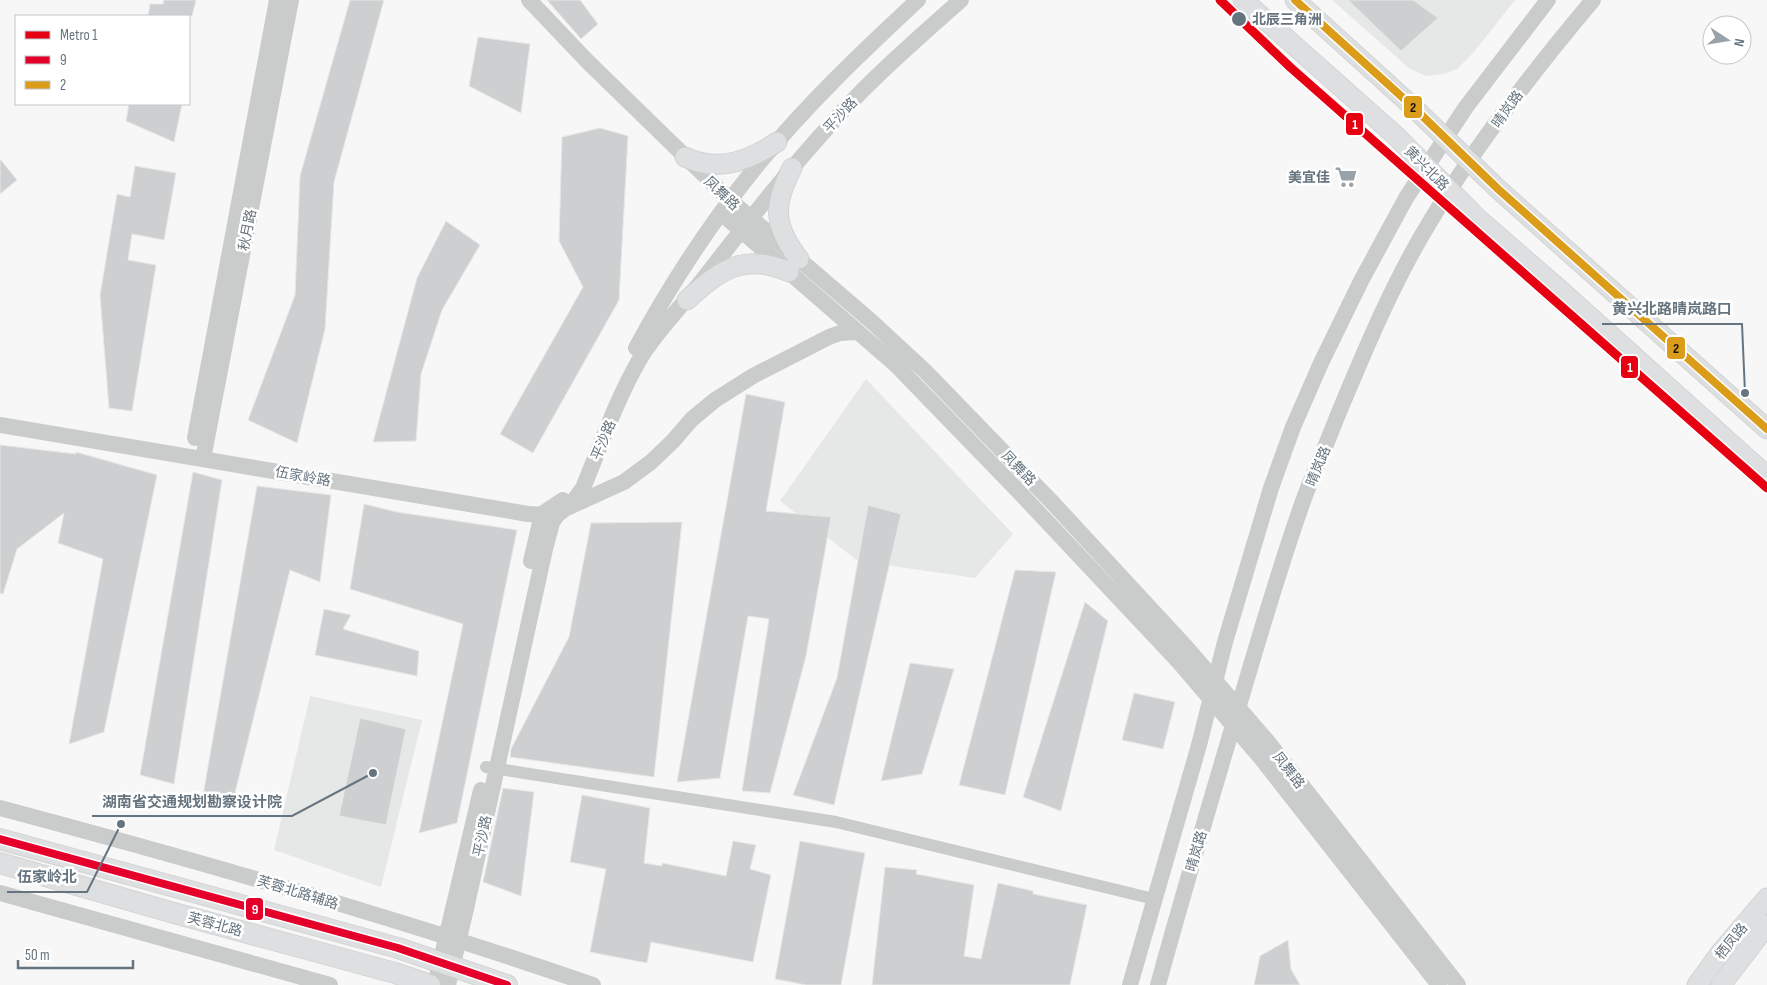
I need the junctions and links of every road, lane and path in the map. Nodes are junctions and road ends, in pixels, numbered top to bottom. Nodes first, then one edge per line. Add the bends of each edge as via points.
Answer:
1 (277, 0) edge
2 (291, 0) edge
3 (528, 0) edge
4 (918, 0) edge
5 (961, 0) edge
6 (1244, 0) edge
7 (1295, 0) edge
8 (1548, 0) edge
9 (1592, 0) edge
10 (1446, 138) junction
11 (777, 142) junction
12 (685, 157) junction
13 (1469, 162) junction
14 (1426, 167) junction
15 (792, 168) junction
16 (1450, 190) junction
17 (726, 207) junction
18 (746, 225) junction
19 (794, 266) junction
20 (687, 300) junction
21 (858, 332) junction
22 (0, 425) edge
23 (1767, 429) edge
24 (197, 458) junction
25 (1767, 476) edge
26 (564, 510) junction
27 (542, 514) junction
28 (1215, 681) junction
29 (1211, 699) junction
30 (1238, 708) junction
31 (1233, 726) junction
32 (492, 768) junction
33 (0, 808) edge
34 (0, 839) edge
35 (0, 863) edge
36 (264, 883) junction
37 (0, 892) edge
38 (1767, 898) edge
39 (1154, 899) junction
40 (258, 908) junction
41 (1767, 925) edge
42 (453, 939) junction
43 (447, 971) edge
44 (330, 985) edge
45 (430, 985) edge
46 (436, 985) edge
47 (507, 985) edge
48 (593, 985) edge
49 (1130, 985) edge
50 (1158, 985) edge
51 (1438, 985) edge
52 (1458, 985) edge
53 (1697, 985) edge
54 (1721, 985) edge

1 - 24 street, 秋月路
2 - 24 street, 秋月路
3 - 12 street, 凤舞路
4 - 11 street, 平沙路 via 844,70
5 - 15 street, 平沙路 via 871,82
6 - 14 main road, 黄兴北路 via 1395,135
7 - 10 main road
8 - 10 street, 晴岚路
9 - 13 street, 晴岚路 via 1550,51
10 - 13 main road
10 - 14 street, 晴岚路
11 - 12 main road via 755,156 734,162 707,165
11 - 17 street, 平沙路
12 - 17 street, 凤舞路
13 - 16 street, 晴岚路
13 - 23 main road
14 - 16 main road, 黄兴北路
14 - 28 street, 晴岚路 via 1361,281 1293,427 1271,488
15 - 18 street, 平沙路
15 - 19 main road via 779,201 779,216
16 - 25 main road, 黄兴北路 via 1477,218
16 - 30 street, 晴岚路 via 1394,289 1343,403 1306,494
17 - 18 street, 凤舞路
17 - 27 street, 平沙路 via 657,309 610,401 571,492
18 - 19 street, 凤舞路
18 - 20 street, 平沙路
19 - 20 main road via 780,268 760,263 736,266 714,276
19 - 21 street, 凤舞路
19 - 28 street, 凤舞路 via 871,321 945,391 1051,501
20 - 26 street, 平沙路 via 658,331 641,358 583,488
21 - 26 street, 伍家岭路 via 829,337 753,376 692,418 651,462 624,482
21 - 29 street, 凤舞路 via 896,365 971,441
22 - 24 street, 伍家岭路
24 - 27 street, 伍家岭路
26 - 27 street, 伍家岭路
26 - 32 street, 平沙路 via 556,516 549,532
27 - 32 street, 平沙路
28 - 29 street, 晴岚路
28 - 30 street, 凤舞路
29 - 31 street, 凤舞路
29 - 39 street, 晴岚路
30 - 31 street, 晴岚路
30 - 52 street, 凤舞路
31 - 50 street, 晴岚路
31 - 51 street, 凤舞路
32 - 39 street via 836,822
32 - 42 street, 平沙路
33 - 36 street, 芙蓉北路辅路
34 - 40 main road, 芙蓉北路
35 - 45 main road, 芙蓉北路
36 - 40 street
36 - 42 street, 芙蓉北路辅路
37 - 44 street
38 - 53 main road, 栖凤路
39 - 49 street, 晴岚路
40 - 43 main road, 芙蓉北路 via 398,948
41 - 54 main road, 栖凤路
42 - 43 street, 平沙路
42 - 48 street, 芙蓉北路辅路
43 - 46 street, 平沙路
43 - 47 main road, 芙蓉北路

